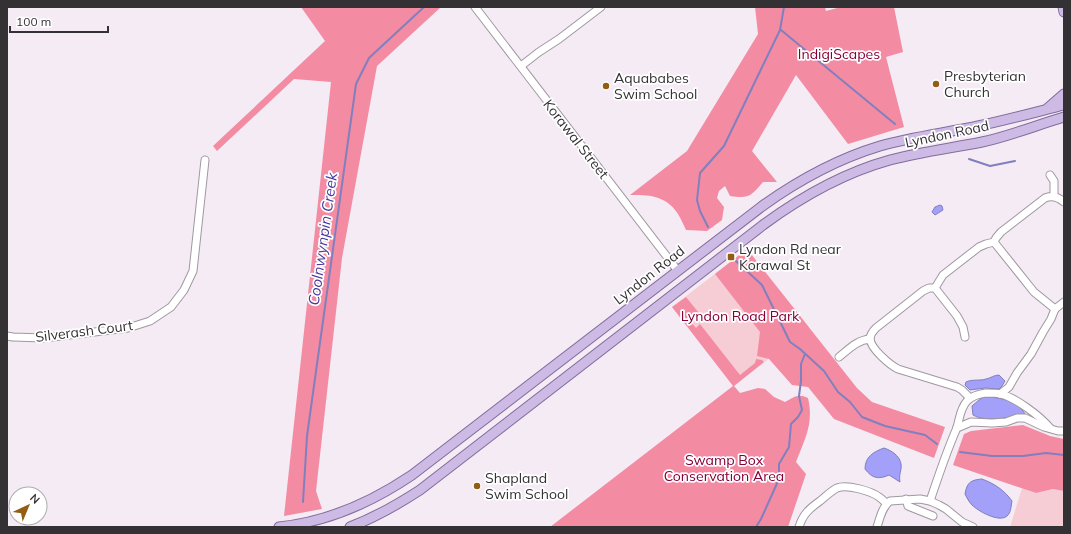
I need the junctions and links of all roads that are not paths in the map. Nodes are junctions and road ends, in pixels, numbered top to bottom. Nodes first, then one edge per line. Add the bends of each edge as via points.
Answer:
1 (475, 7) edge
2 (601, 7) edge
3 (1063, 7) edge
4 (1064, 12) edge
5 (521, 66) junction
6 (1064, 94) edge
7 (1064, 104) edge
8 (1047, 109) junction
9 (1064, 117) edge
10 (205, 160) dead end
11 (1050, 175) dead end
12 (1054, 196) junction
13 (1064, 202) edge
14 (994, 242) junction
15 (678, 271) junction
16 (688, 283) junction
17 (935, 288) junction
18 (1064, 302) edge
19 (1055, 309) junction
20 (7, 336) edge
21 (965, 337) dead end
22 (870, 339) junction
23 (839, 357) dead end
24 (1009, 387) junction
25 (1000, 394) junction
26 (970, 398) junction
27 (1012, 398) junction
28 (960, 412) junction
29 (971, 422) junction
30 (957, 428) junction
31 (1050, 428) junction
32 (1064, 431) edge
33 (906, 499) junction
34 (930, 501) junction
35 (886, 504) junction
36 (933, 516) dead end
37 (960, 525) edge
38 (280, 527) edge
39 (350, 527) edge
40 (799, 527) edge
41 (877, 527) edge
42 (973, 527) edge

1 - 5 street, Korawal Street
2 - 5 street
3 - 4 main road
5 - 15 street, Korawal Street
6 - 8 main road
7 - 8 main road, Lyndon Road
8 - 15 main road, Lyndon Road via 978,126 906,139 845,158 776,196
9 - 16 main road, Lyndon Road via 983,142 891,160 828,184 779,214
10 - 20 street, Silverash Court via 193,271 184,290 171,307 150,321 128,328 44,338
11 - 12 street via 1054,181
12 - 13 street
12 - 14 street via 1045,198 1001,232
14 - 17 street via 983,245 943,275
14 - 19 street via 1034,292
15 - 16 main road
15 - 38 main road, Lyndon Road via 393,488 340,513 304,524
16 - 39 main road, Lyndon Road via 420,490 397,505
17 - 21 street via 957,316
17 - 22 street via 923,291 876,328
18 - 19 street
19 - 24 street via 1052,319
22 - 23 street via 856,343
22 - 26 street via 891,366 957,387
24 - 25 street
24 - 27 street
25 - 26 street via 980,394
25 - 27 street
26 - 28 street
27 - 31 street
28 - 29 street
28 - 30 street
29 - 30 street
29 - 31 street via 1006,422 1025,418
30 - 34 street
31 - 32 street
33 - 34 street
33 - 35 street
33 - 36 street via 908,506
34 - 37 street via 946,509
35 - 40 street via 874,494 850,486 838,488 805,513
35 - 41 street
37 - 42 street

